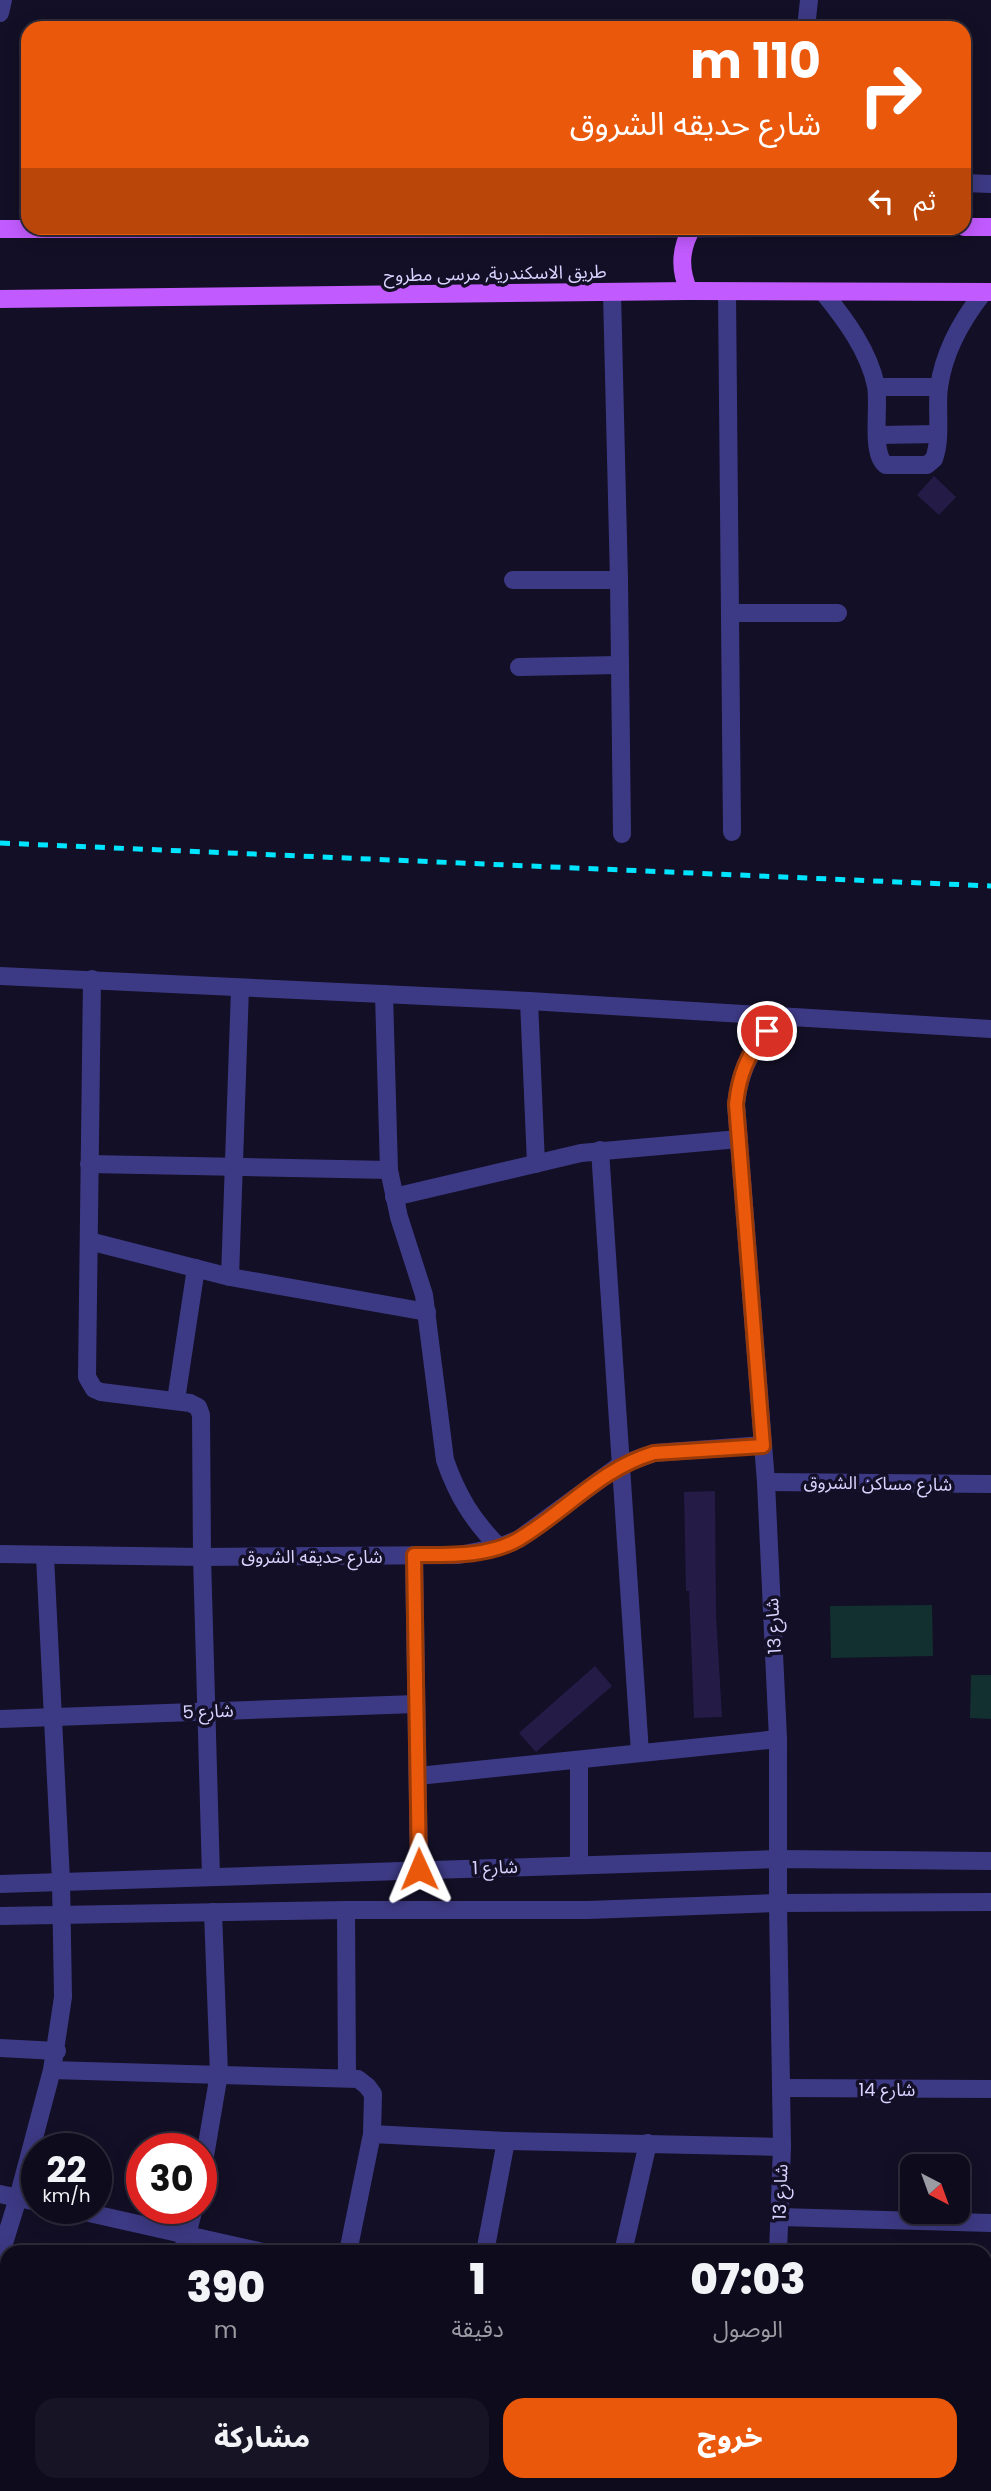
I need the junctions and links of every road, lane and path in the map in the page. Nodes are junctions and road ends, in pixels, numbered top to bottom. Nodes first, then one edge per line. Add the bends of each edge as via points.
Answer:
1 (3, 0) edge
2 (809, 0) edge
3 (0, 13) edge
4 (807, 21) edge
5 (971, 183) edge
6 (991, 184) edge
7 (971, 227) edge
8 (991, 227) edge
9 (0, 229) edge
10 (21, 229) edge
11 (688, 235) edge
12 (689, 292) junction
13 (727, 292) junction
14 (823, 292) junction
15 (987, 292) edge
16 (612, 293) junction
17 (0, 299) edge
18 (877, 387) junction
19 (939, 387) junction
20 (938, 434) junction
21 (878, 435) junction
22 (513, 580) dead end
23 (619, 580) junction
24 (838, 613) dead end
25 (730, 614) junction
26 (619, 665) junction
27 (519, 667) dead end
28 (732, 832) dead end
29 (622, 834) dead end
30 (0, 976) edge
31 (92, 979) junction
32 (240, 988) junction
33 (384, 994) junction
34 (529, 1001) junction
35 (783, 1016) junction
36 (991, 1029) edge
37 (739, 1139) junction
38 (600, 1150) junction
39 (89, 1164) junction
40 (536, 1164) junction
41 (234, 1166) junction
42 (389, 1170) junction
43 (394, 1197) junction
44 (89, 1241) junction
45 (196, 1268) junction
46 (230, 1277) junction
47 (427, 1312) junction
48 (176, 1400) junction
49 (763, 1446) junction
50 (620, 1465) junction
51 (766, 1482) junction
52 (991, 1484) edge
53 (499, 1547) junction
54 (0, 1554) edge
55 (414, 1555) junction
56 (45, 1556) junction
57 (202, 1557) junction
58 (416, 1704) junction
59 (206, 1711) junction
60 (53, 1717) junction
61 (0, 1719) edge
62 (779, 1739) junction
63 (640, 1753) junction
64 (579, 1759) junction
65 (418, 1776) junction
66 (778, 1859) junction
67 (991, 1861) edge
68 (579, 1864) junction
69 (419, 1869) junction
70 (211, 1876) junction
71 (61, 1881) junction
72 (0, 1884) edge
73 (991, 1902) edge
74 (778, 1903) junction
75 (346, 1909) junction
76 (213, 1912) junction
77 (0, 1916) edge
78 (61, 1916) junction
79 (0, 2048) edge
80 (57, 2051) junction
81 (52, 2070) junction
82 (219, 2074) junction
83 (347, 2078) junction
84 (783, 2088) junction
85 (991, 2089) edge
86 (209, 2133) edge
87 (372, 2134) junction
88 (506, 2141) junction
89 (648, 2143) junction
90 (782, 2147) junction
91 (0, 2194) edge
92 (18, 2198) junction
93 (21, 2199) edge
94 (780, 2217) junction
95 (112, 2221) edge
96 (991, 2222) edge
97 (190, 2224) edge
98 (185, 2243) edge
99 (3, 2245) edge
100 (349, 2245) edge
101 (486, 2245) edge
102 (626, 2245) edge
103 (778, 2245) edge

1 - 3 street
2 - 4 street
5 - 6 street
7 - 8 main road
9 - 10 main road
11 - 12 main road via 682,270
12 - 13 main road, طريق الاسكندرية, مرسى مطروح
12 - 16 main road, طريق الاسكندرية, مرسى مطروح
13 - 14 main road, طريق الاسكندرية, مرسى مطروح
13 - 25 street
14 - 15 main road, طريق الاسكندرية, مرسى مطروح
14 - 18 street via 855,336
15 - 19 street via 967,313 954,337
16 - 17 main road, طريق الاسكندرية, مرسى مطروح
16 - 23 street
18 - 19 street
18 - 21 street
19 - 20 street
20 - 21 street
20 - 21 street via 936,455 927,465 883,464 878,456
22 - 23 street
23 - 26 street
24 - 25 street
25 - 28 street
26 - 27 street
26 - 29 street
30 - 31 street
31 - 32 street
31 - 39 street
32 - 33 street
32 - 41 street
33 - 34 street
33 - 42 street
34 - 35 street
34 - 40 street
35 - 36 street
35 - 37 street, شارع 13 via 754,1046 744,1064 736,1104
37 - 38 street
37 - 49 street, شارع 13
38 - 40 street
38 - 50 street
39 - 41 street
39 - 44 street
40 - 43 street
41 - 42 street
41 - 46 street
42 - 43 street
43 - 47 street
44 - 45 street
44 - 48 street via 88,1382 101,1392
45 - 46 street
45 - 48 street
46 - 47 street
47 - 53 street via 444,1460 465,1508
48 - 57 street via 198,1407 201,1415
49 - 50 street, شارع حديقه الشروق via 654,1453
49 - 51 street, شارع 13
50 - 53 street, شارع حديقه الشروق via 519,1539
50 - 63 street
51 - 52 street, شارع مساكن الشروق
51 - 62 street, شارع 13
53 - 55 street, شارع حديقه الشروق via 459,1555
54 - 56 street, شارع حديقه الشروق
55 - 57 street, شارع حديقه الشروق
55 - 58 street
56 - 57 street, شارع حديقه الشروق
56 - 60 street
57 - 59 street
58 - 59 street, شارع 5
58 - 65 street
59 - 60 street, شارع 5
59 - 70 street
60 - 61 street, شارع 5
60 - 71 street
62 - 63 street
62 - 66 street, شارع 13
63 - 64 street
64 - 65 street
64 - 68 street
65 - 69 street
66 - 67 street, شارع 1
66 - 68 street, شارع 1
66 - 74 street, شارع 13
68 - 69 street, شارع 1
69 - 70 street, شارع 1
70 - 71 street, شارع 1
71 - 72 street, شارع 1
71 - 78 street
73 - 74 street
74 - 75 street via 588,1910
74 - 84 street, شارع 13
75 - 76 street
75 - 83 street
76 - 78 street
76 - 82 street
77 - 78 street
78 - 80 street via 63,1997
79 - 80 street
80 - 81 street
81 - 82 street
81 - 92 street
82 - 83 street
82 - 86 street
83 - 87 street via 358,2079 373,2094
84 - 85 street, شارع 14
84 - 90 street, شارع 13
87 - 88 street
87 - 100 street
88 - 89 street
88 - 101 street
89 - 90 street
89 - 102 street
90 - 94 street, شارع 13
91 - 92 street
92 - 93 street
92 - 99 street
94 - 96 street
94 - 103 street, شارع 13
95 - 98 street
97 - 98 street

